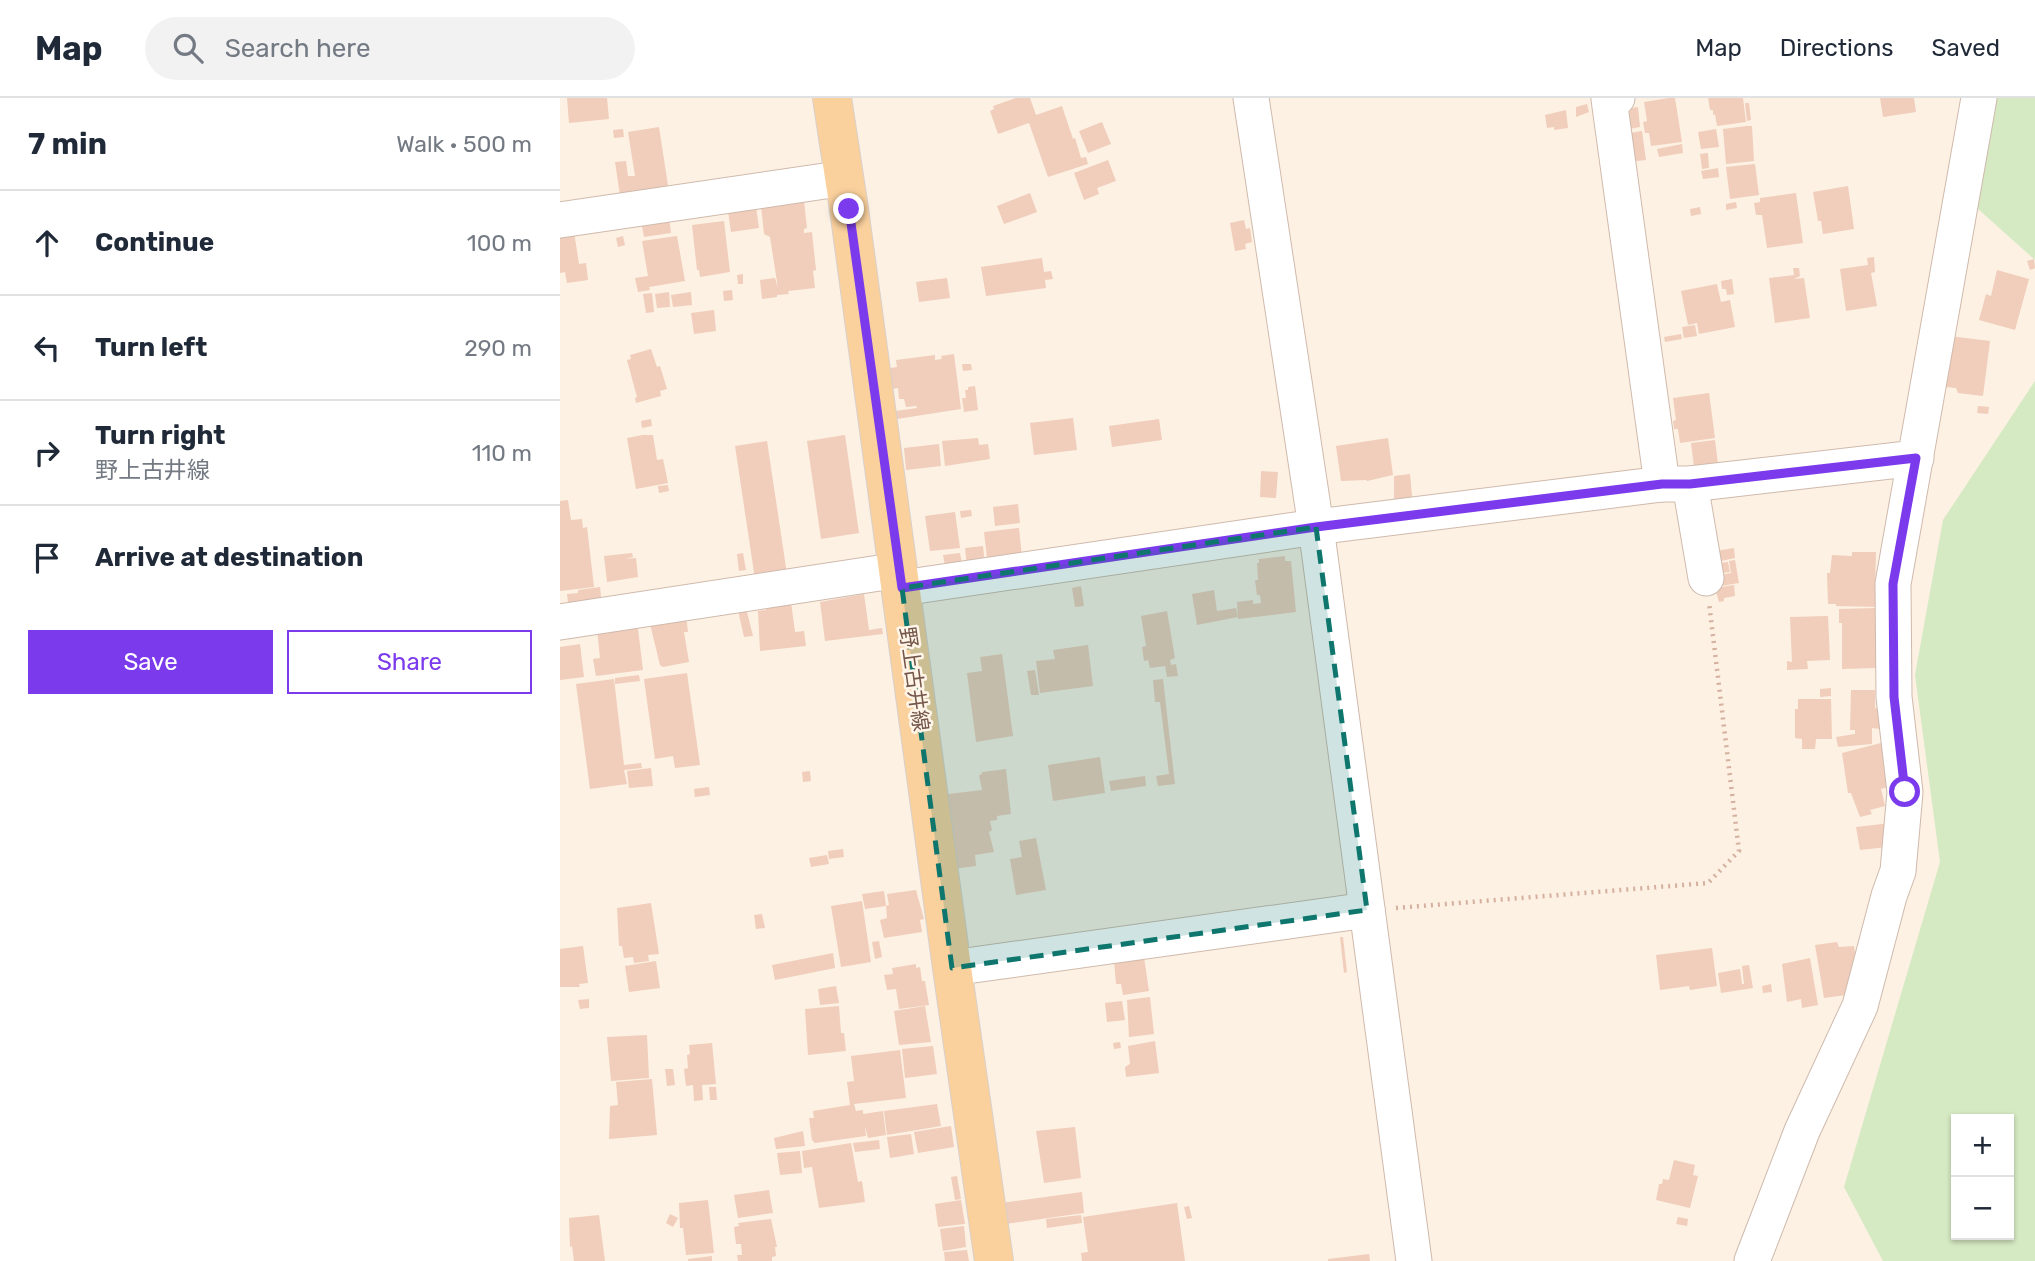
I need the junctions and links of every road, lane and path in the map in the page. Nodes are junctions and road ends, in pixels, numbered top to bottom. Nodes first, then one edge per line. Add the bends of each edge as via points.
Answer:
1 (832, 98) edge
2 (1251, 98) edge
3 (1617, 98) edge
4 (1979, 98) edge
5 (845, 178) junction
6 (560, 220) edge
7 (1916, 458) junction
8 (1676, 484) junction
9 (1316, 527) junction
10 (1706, 578) joint
11 (900, 579) junction
12 (560, 622) edge
13 (1367, 911) junction
14 (952, 968) junction
15 (994, 1261) edge
16 (1414, 1261) edge
17 (1752, 1261) edge

1 - 5 main road, 野上古井線
2 - 9 street
3 - 8 street via 1609,99
4 - 7 street
5 - 6 street
5 - 11 main road, 野上古井線
7 - 8 street
7 - 17 street via 1893,584 1894,697 1905,792 1898,871 1860,1006 1802,1131
8 - 9 street
8 - 10 street
9 - 11 street
9 - 13 street
10 - 13 path via 1739,851 1708,883
11 - 12 street
11 - 14 main road, 野上古井線
13 - 14 street
13 - 16 street
14 - 15 main road, 野上古井線

